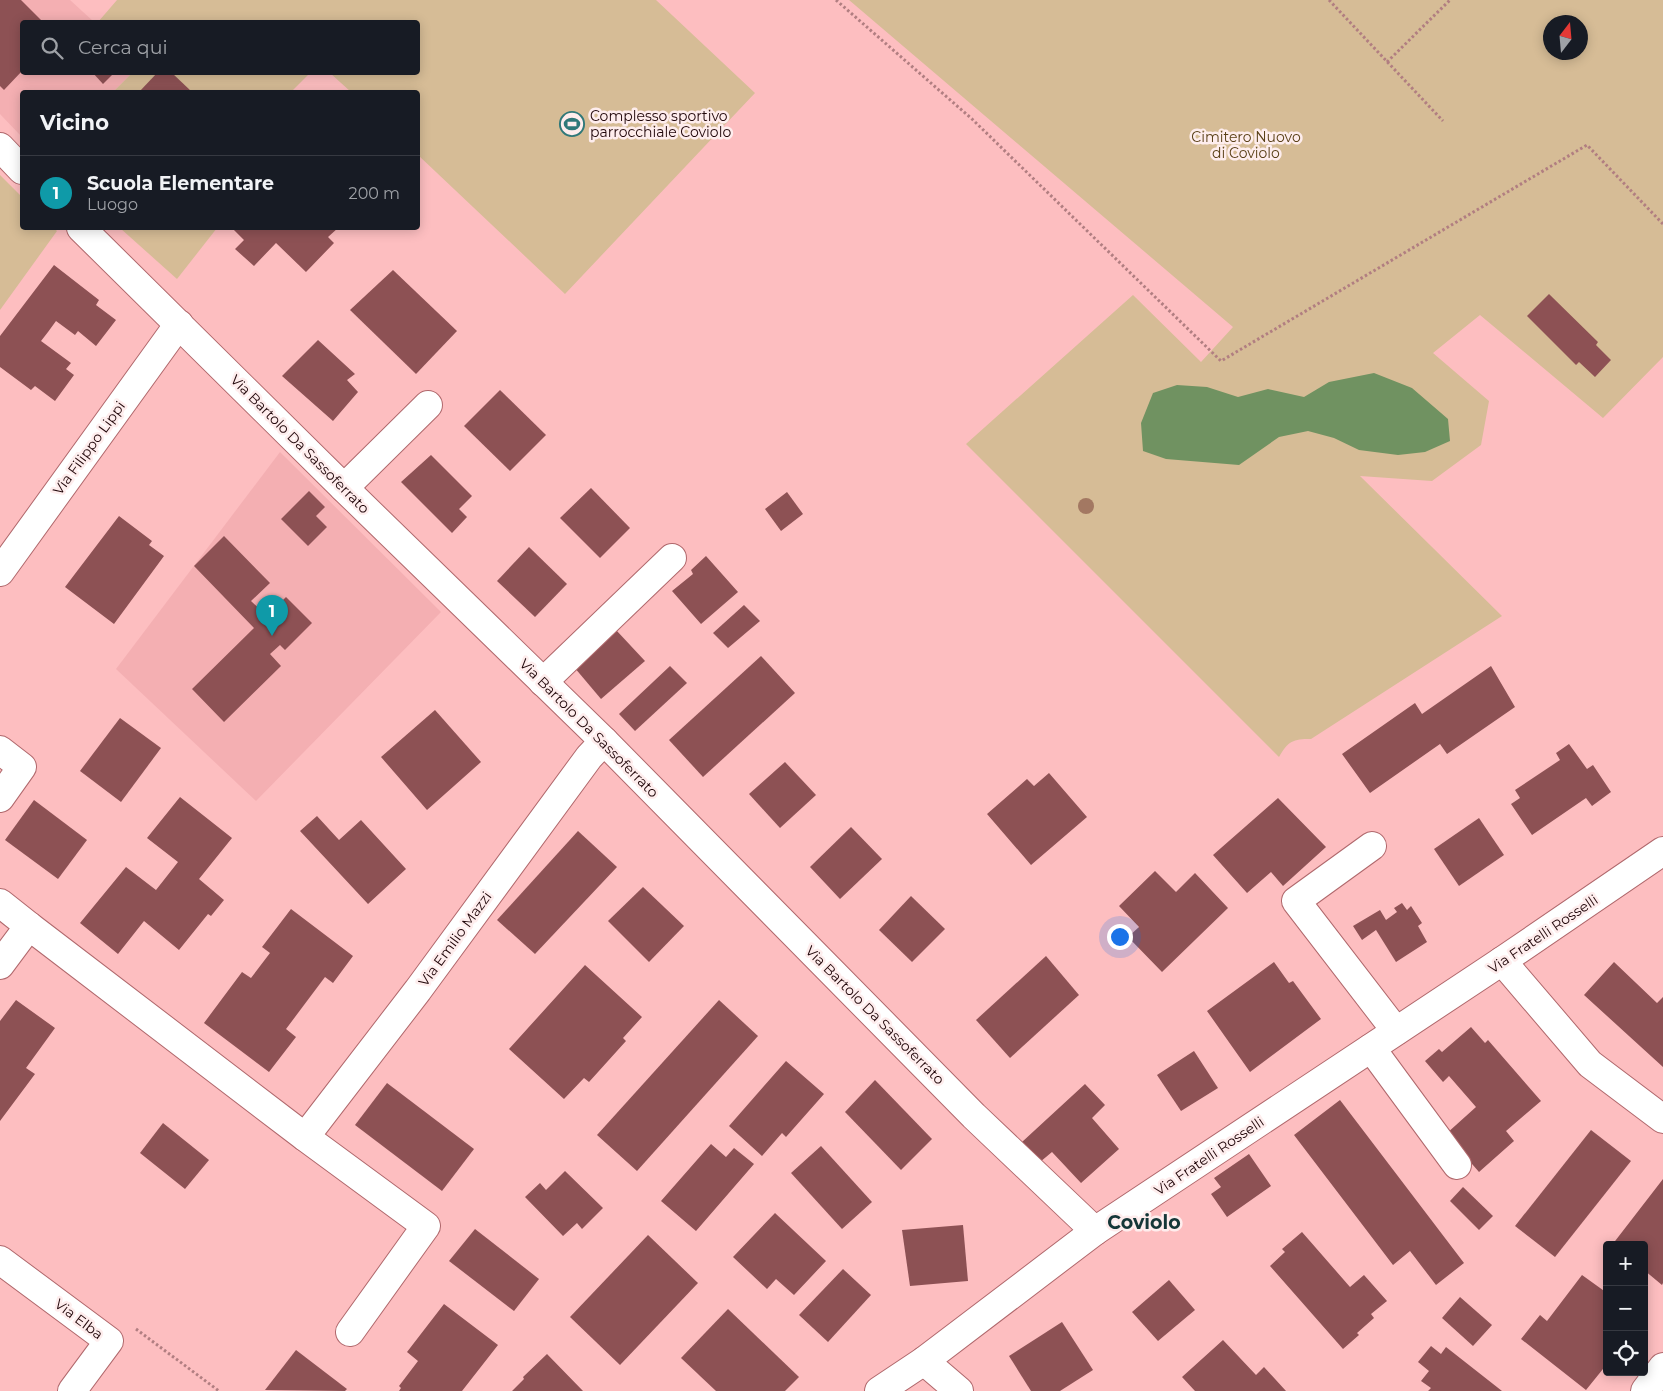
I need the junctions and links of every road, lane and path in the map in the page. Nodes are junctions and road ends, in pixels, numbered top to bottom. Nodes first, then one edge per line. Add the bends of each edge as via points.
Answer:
1 (836, 0) edge
2 (1329, 0) edge
3 (1450, 0) edge
4 (1388, 62) junction
5 (1443, 121) dead end
6 (0, 147) edge
7 (20, 168) edge
8 (1663, 224) edge
9 (83, 230) edge
10 (179, 324) junction
11 (428, 405) dead end
12 (344, 488) junction
13 (672, 558) dead end
14 (0, 572) edge
15 (543, 682) junction
16 (604, 741) junction
17 (0, 750) edge
18 (0, 798) edge
19 (1372, 846) dead end
20 (1663, 851) edge
21 (0, 903) edge
22 (29, 926) junction
23 (1502, 961) junction
24 (0, 965) edge
25 (1396, 1031) junction
26 (1371, 1048) junction
27 (1663, 1119) edge
28 (305, 1137) junction
29 (1457, 1165) dead end
30 (1095, 1231) junction
31 (0, 1260) edge
32 (350, 1332) dead end
33 (109, 1341) junction
34 (924, 1361) junction
35 (1663, 1367) edge
36 (72, 1391) edge
37 (220, 1391) edge
38 (879, 1391) edge
39 (959, 1391) edge
40 (1645, 1391) edge

1 - 8 path via 972,120 1221,361 1587,145
2 - 4 path
3 - 4 path
4 - 5 path
6 - 7 street
9 - 10 street, Via Bartolo Da Sassoferrato
10 - 12 street, Via Bartolo Da Sassoferrato
10 - 14 street, Via Filippo Lippi
11 - 12 street
12 - 15 street, Via Bartolo Da Sassoferrato
13 - 15 street
15 - 16 street, Via Bartolo Da Sassoferrato
16 - 28 street, Via Emilio Mazzi
16 - 30 street, Via Bartolo Da Sassoferrato via 974,1116
17 - 18 street via 22,767
19 - 25 street via 1296,901
20 - 23 street, Via Fratelli Rosselli
21 - 22 street
22 - 24 street
22 - 28 street
23 - 25 street, Via Fratelli Rosselli
23 - 27 street via 1590,1064
25 - 26 street, Via Fratelli Rosselli
26 - 29 street
26 - 30 street, Via Fratelli Rosselli
28 - 32 street via 426,1226
30 - 34 street, Via Fratelli Rosselli
31 - 33 street, Via Elba
33 - 36 street, Via Elba
33 - 37 path via 125,1320
34 - 38 street, Via Fratelli Rosselli
34 - 39 street
35 - 40 street

